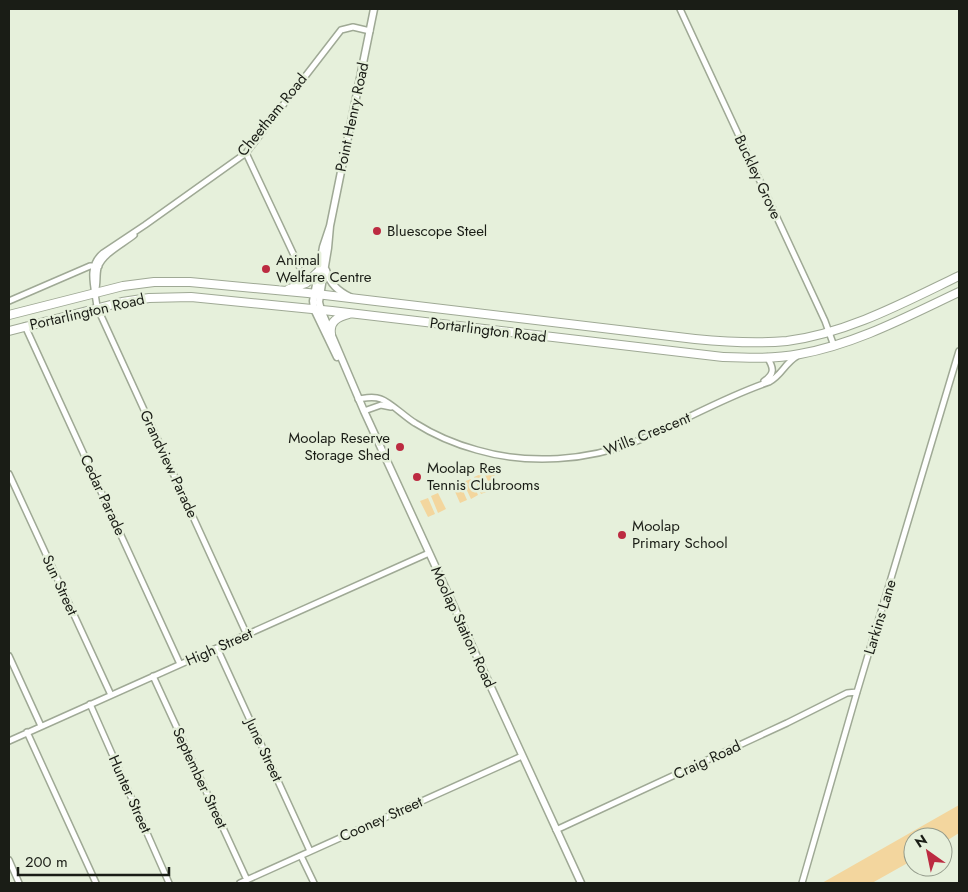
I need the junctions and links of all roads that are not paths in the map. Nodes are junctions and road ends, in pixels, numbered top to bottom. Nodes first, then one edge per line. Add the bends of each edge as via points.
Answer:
1 (374, 9) edge
2 (680, 9) edge
3 (370, 31) junction
4 (246, 153) junction
5 (96, 266) junction
6 (299, 266) dead end
7 (322, 269) junction
8 (959, 276) edge
9 (280, 290) junction
10 (95, 292) junction
11 (959, 292) edge
12 (317, 294) junction
13 (351, 298) junction
14 (9, 301) edge
15 (97, 307) junction
16 (317, 310) junction
17 (351, 314) junction
18 (9, 315) edge
19 (25, 326) junction
20 (9, 331) edge
21 (829, 332) junction
22 (331, 334) junction
23 (834, 346) junction
24 (959, 351) edge
25 (799, 354) junction
26 (768, 357) junction
27 (346, 371) junction
28 (758, 386) junction
29 (358, 399) junction
30 (392, 407) junction
31 (364, 411) junction
32 (9, 474) edge
33 (429, 553) junction
34 (247, 635) junction
35 (217, 648) junction
36 (9, 656) edge
37 (180, 664) junction
38 (154, 676) junction
39 (857, 692) junction
40 (111, 695) junction
41 (90, 704) junction
42 (41, 726) junction
43 (27, 732) junction
44 (9, 740) edge
45 (522, 756) junction
46 (556, 830) junction
47 (310, 851) junction
48 (301, 856) junction
49 (9, 860) edge
50 (247, 880) junction
51 (19, 883) edge
52 (96, 883) edge
53 (169, 883) edge
54 (240, 883) edge
55 (314, 883) edge
56 (581, 883) edge
57 (802, 883) edge

1 - 3 street, Point Henry Road
2 - 21 street, Buckley Grove
3 - 4 street, Cheetham Road via 353,27 336,34
3 - 7 street, Point Henry Road via 323,247
4 - 5 street, Cheetham Road via 145,225
4 - 6 street
5 - 10 street via 98,284
5 - 14 street
7 - 9 main road via 298,287
7 - 12 street, Point Henry Road
7 - 13 street via 334,287
8 - 21 main road, Portarlington Road
9 - 10 main road, Portarlington Road via 172,282
9 - 12 main road, Portarlington Road
10 - 15 street, Grandview Parade
10 - 18 main road, Portarlington Road
11 - 23 main road, Portarlington Road
12 - 13 main road, Portarlington Road
12 - 16 street, Point Henry Road
13 - 21 main road, Portarlington Road via 730,342 764,343
15 - 16 main road, Portarlington Road via 181,296
15 - 19 main road, Portarlington Road
15 - 34 street, Grandview Parade
16 - 17 main road, Portarlington Road
16 - 22 street, Moolap Station Road
16 - 27 street, Moolap Station Road
17 - 22 main road via 334,320
17 - 26 main road, Portarlington Road via 723,357
19 - 20 main road, Portarlington Road
19 - 37 street, Cedar Parade
21 - 23 street, Buckley Grove
22 - 27 street, Moolap Station Road
23 - 25 main road, Portarlington Road
24 - 39 street, Larkins Lane
25 - 26 main road, Portarlington Road
25 - 28 street, Wills Crescent via 786,363 780,375
26 - 28 street, Wills Crescent via 773,374
27 - 29 street, Moolap Station Road
28 - 30 street, Wills Crescent via 636,441 600,453 556,459 504,456 478,450 421,427
29 - 30 street, Wills Crescent via 380,399
29 - 31 street, Moolap Station Road
30 - 31 street via 381,405
31 - 33 street, Moolap Station Road
32 - 40 street, Sun Street
33 - 34 street, High Street
33 - 45 street, Moolap Station Road
34 - 35 street, High Street
35 - 37 street, High Street
35 - 47 street, June Street
36 - 42 street
37 - 38 street, High Street
38 - 40 street, High Street
38 - 50 street, September Street
39 - 46 street, Craig Road via 847,692
39 - 57 street, Larkins Lane
40 - 41 street, High Street
41 - 42 street, High Street
41 - 53 street, Hunter Street
42 - 43 street, High Street
43 - 44 street, High Street
43 - 52 street
45 - 46 street, Moolap Station Road
45 - 47 street, Cooney Street
46 - 56 street, Moolap Station Road
47 - 48 street, Cooney Street
48 - 50 street, Cooney Street
48 - 55 street
49 - 51 street
50 - 54 street, Cooney Street

